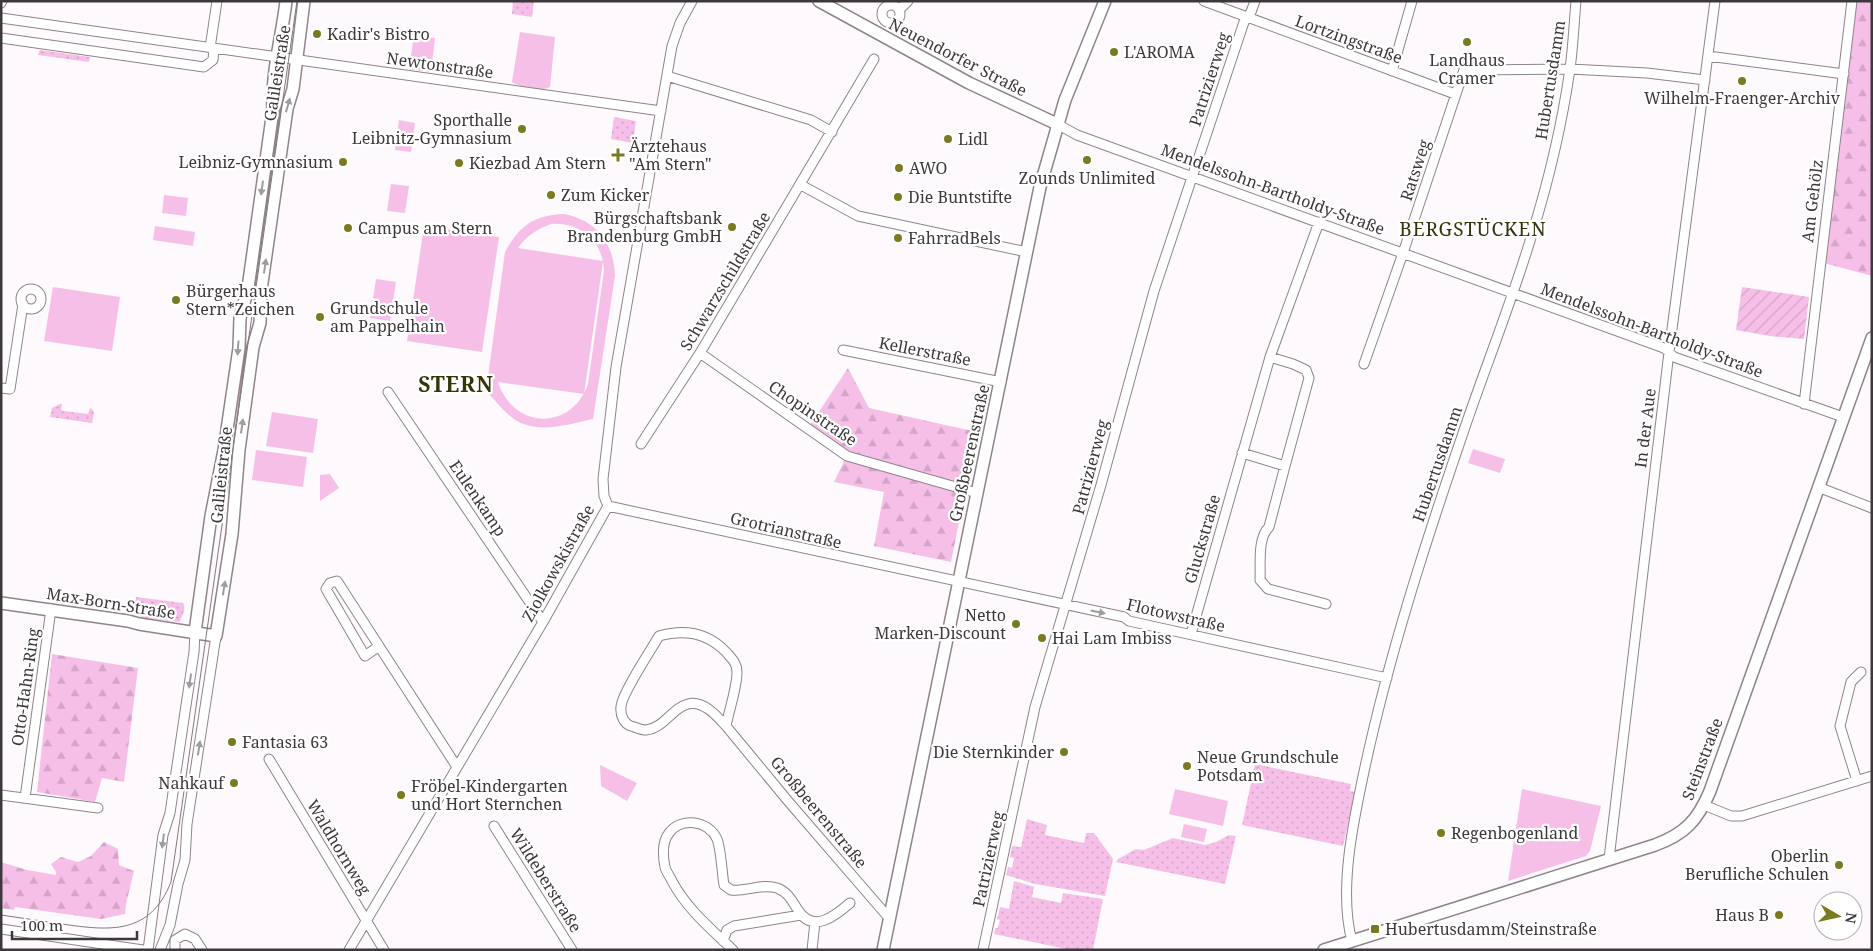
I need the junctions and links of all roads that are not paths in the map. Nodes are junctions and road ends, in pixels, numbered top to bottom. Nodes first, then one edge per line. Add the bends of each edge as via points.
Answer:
1 (217, 1) edge
2 (286, 1) edge
3 (304, 1) edge
4 (692, 1) edge
5 (819, 1) edge
6 (908, 1) edge
7 (1105, 1) edge
8 (1204, 1) edge
9 (1255, 1) edge
10 (1412, 1) edge
11 (1576, 1) edge
12 (1715, 1) edge
13 (1852, 1) edge
14 (899, 10) dead end
15 (1247, 17) junction
16 (1, 18) edge
17 (1, 38) edge
18 (212, 48) junction
19 (1708, 56) junction
20 (277, 57) junction
21 (874, 59) dead end
22 (297, 60) junction
23 (1570, 69) junction
24 (1392, 71) junction
25 (1844, 74) junction
26 (667, 76) junction
27 (1705, 80) junction
28 (1455, 94) junction
29 (661, 111) junction
30 (1057, 124) junction
31 (832, 132) junction
32 (1192, 176) junction
33 (801, 185) junction
34 (1319, 222) junction
35 (1027, 252) junction
36 (1404, 253) junction
37 (1513, 292) junction
38 (23, 304) dead end
39 (1872, 338) edge
40 (843, 350) dead end
41 (1670, 352) junction
42 (700, 353) junction
43 (1270, 357) junction
44 (1364, 364) dead end
45 (1001, 382) junction
46 (1, 388) edge
47 (388, 392) dead end
48 (1804, 404) junction
49 (1843, 418) junction
50 (641, 444) dead end
51 (1242, 453) junction
52 (1285, 466) junction
53 (1818, 487) junction
54 (977, 493) junction
55 (608, 506) junction
56 (1872, 508) edge
57 (958, 583) junction
58 (1, 603) edge
59 (1326, 604) dead end
60 (1065, 606) junction
61 (51, 609) junction
62 (543, 622) junction
63 (194, 632) junction
64 (1191, 634) junction
65 (216, 636) junction
66 (379, 646) junction
67 (1861, 672) dead end
68 (1387, 678) junction
69 (726, 726) junction
70 (269, 759) dead end
71 (457, 767) junction
72 (1872, 776) edge
73 (1857, 781) junction
74 (1, 795) edge
75 (25, 798) junction
76 (1704, 805) junction
77 (98, 808) dead end
78 (494, 826) dead end
79 (1609, 860) junction
80 (850, 903) dead end
81 (802, 915) junction
82 (889, 918) junction
83 (366, 922) junction
84 (815, 922) junction
85 (1, 929) edge
86 (723, 941) junction
87 (1352, 941) junction
88 (143, 950) edge
89 (148, 950) edge
90 (160, 950) edge
91 (175, 950) edge
92 (202, 950) edge
93 (349, 950) edge
94 (384, 950) edge
95 (572, 950) edge
96 (733, 950) edge
97 (812, 950) edge
98 (883, 950) edge
99 (984, 950) edge
100 (1324, 950) edge

1 - 18 street
2 - 20 street, Galileistraße
3 - 22 street, Galileistraße
4 - 26 street, Ziolkowskistraße via 672,46
5 - 30 street, Neuendorfer Straße via 969,84
6 - 14 street
7 - 30 street, Großbeerenstraße
8 - 15 street, Lortzingstraße
9 - 15 street, Patrizierweg
10 - 24 street
11 - 23 street, Hubertusdamm
12 - 19 street, In der Aue
13 - 25 street, Am Gehölz
15 - 24 street, Lortzingstraße
15 - 32 street, Patrizierweg
16 - 18 street, Newtonstraße
17 - 18 street via 204,67 213,60
18 - 20 street, Newtonstraße
19 - 25 street
19 - 27 street, In der Aue
20 - 22 street, Newtonstraße
20 -> 63 street, Galileistraße via 273,110 248,288 240,318 239,348
21 - 31 street, Schwarzschildstraße
22 - 29 street, Newtonstraße
65 -> 22 street, Galileistraße via 232,534 253,348 260,323 261,290
23 - 27 street
23 - 28 street, Ratsweg via 1464,70
23 - 37 street, Hubertusdamm via 1549,173
24 - 28 street, Lortzingstraße
25 - 48 street, Am Gehölz
26 - 29 street, Ziolkowskistraße
26 - 31 street via 811,120
27 - 41 street, In der Aue
28 - 36 street, Ratsweg
29 - 55 street, Ziolkowskistraße via 610,411 603,488
30 - 32 street, Mendelssohn-Bartholdy-Straße via 1077,135
30 - 35 street, Großbeerenstraße
31 - 33 street, Schwarzschildstraße
32 - 34 street, Mendelssohn-Bartholdy-Straße
32 - 60 street, Patrizierweg via 1154,291
33 - 35 street via 858,216
33 - 42 street, Schwarzschildstraße
34 - 36 street, Mendelssohn-Bartholdy-Straße
34 - 43 street, Gluckstraße
35 - 45 street, Großbeerenstraße
36 - 37 street, Mendelssohn-Bartholdy-Straße
36 - 44 street, Ratsweg
37 - 41 street, Mendelssohn-Bartholdy-Straße
37 - 68 street, Hubertusdamm via 1424,546
38 - 46 street via 10,389
39 - 49 street, Steinstraße
40 - 45 street, Kellerstraße
41 - 48 street, Mendelssohn-Bartholdy-Straße via 1674,357
41 - 79 street, In der Aue
42 - 50 street, Schwarzschildstraße
42 - 54 street, Chopinstraße via 847,456
43 - 51 street, Gluckstraße
43 - 52 street via 1306,370 1309,378
45 - 54 street, Großbeerenstraße
47 - 62 street, Eulenkamp
48 - 49 street, Mendelssohn-Bartholdy-Straße
49 - 53 street, Steinstraße
51 - 52 street
51 - 64 street, Gluckstraße
52 - 59 street via 1270,527 1261,548 1260,580 1268,589
53 - 56 street
53 - 76 street, Steinstraße
54 - 57 street, Großbeerenstraße
55 - 57 street, Grotrianstraße
55 - 62 street, Ziolkowskistraße
57 - 60 street, Flotowstraße
57 - 82 street, Großbeerenstraße
58 - 61 street, Max-Born-Straße
60 -> 64 street, Flotowstraße
60 - 99 street, Patrizierweg via 1035,707
61 - 63 street, Max-Born-Straße
61 - 75 street, Otto-Hahn-Ring
62 - 71 street, Ziolkowskistraße
63 - 65 street, Max-Born-Straße
63 -> 89 street, Galileistraße via 194,652 170,813 163,835
64 - 68 street, Flotowstraße
90 -> 65 street, Galileistraße via 170,925 186,851
66 - 66 street via 337,581 330,583 326,589 365,656
66 - 71 street
67 - 73 street via 1851,682 1840,726
68 - 87 street, Hubertusdamm via 1361,784 1350,850 1347,917
69 - 69 street, Großbeerenstraße via 737,673 736,663 707,637 675,632 658,636 620,706 628,725 644,730 659,726 688,704 698,704 713,712
69 - 82 street, Großbeerenstraße
70 - 83 street, Waldhornweg
71 - 83 street, Ziolkowskistraße
72 - 73 street
73 - 76 street via 1742,816 1731,816
74 - 75 street
75 - 77 street
76 - 79 street, Steinstraße via 1692,823 1675,836
78 - 95 street, Wildeberstraße
79 - 87 street, Steinstraße
80 - 84 street via 833,917
81 - 84 street
81 - 86 street via 734,926 727,930
81 - 86 street via 789,896 779,889 728,889 724,885 717,840 702,825 685,823 669,832 666,838 665,868 692,910
82 - 98 street, Großbeerenstraße
83 - 93 street, Ziolkowskistraße
83 - 94 street, Waldhornweg
84 - 97 street
85 - 88 street
86 - 96 street
87 - 100 street, Steinstraße
91 - 92 street via 175,940 186,934 196,939

